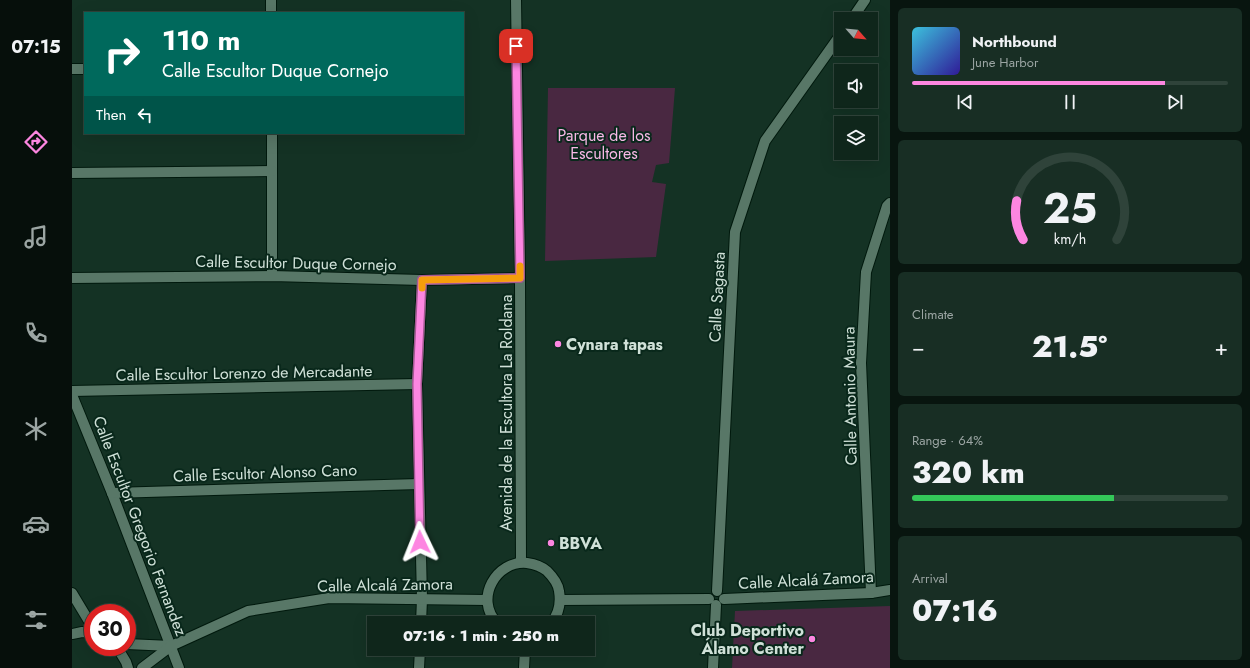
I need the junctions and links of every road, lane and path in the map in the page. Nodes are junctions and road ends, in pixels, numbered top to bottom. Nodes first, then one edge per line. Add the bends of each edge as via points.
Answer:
1 (271, 0) edge
2 (516, 0) edge
3 (865, 0) edge
4 (271, 12) edge
5 (857, 12) edge
6 (834, 44) edge
7 (72, 69) edge
8 (84, 69) edge
9 (272, 134) edge
10 (272, 171) junction
11 (72, 173) edge
12 (890, 203) edge
13 (272, 276) junction
14 (72, 278) edge
15 (520, 278) junction
16 (422, 280) junction
17 (417, 384) junction
18 (72, 391) edge
19 (72, 395) edge
20 (419, 484) junction
21 (112, 493) junction
22 (521, 562) junction
23 (890, 590) edge
24 (72, 593) edge
25 (870, 593) junction
26 (717, 598) junction
27 (422, 599) junction
28 (487, 600) junction
29 (560, 600) junction
30 (84, 613) edge
31 (421, 616) edge
32 (493, 616) edge
33 (554, 616) edge
34 (84, 632) edge
35 (72, 634) edge
36 (136, 644) edge
37 (171, 646) junction
38 (123, 656) edge
39 (420, 656) edge
40 (525, 656) edge
41 (128, 668) edge
42 (142, 668) edge
43 (179, 668) edge
44 (419, 668) edge
45 (524, 668) edge
46 (713, 668) edge

1 - 4 street
2 - 15 street, Avenida de la Escultora La Roldana
3 - 5 street
6 - 26 street, Calle Sagasta via 765,141 735,232
7 - 8 street
9 - 10 street
10 - 11 street
10 - 13 street
12 - 25 street, Calle Antonio Maura via 866,272 861,363
13 - 14 street, Calle Escultor Duque Cornejo
13 - 16 street, Calle Escultor Duque Cornejo
15 - 16 street, Calle Escultor Duque Cornejo
15 - 22 street, Avenida de la Escultora La Roldana
16 - 17 street
17 - 18 street, Calle Escultor Lorenzo de Mercadante
17 - 20 street
19 - 21 street, Calle Escultor Gregorio Fernandez
20 - 21 street, Calle Escultor Alonso Cano
20 - 27 street
21 - 37 street, Calle Escultor Gregorio Fernandez
22 - 28 street via 501,570 493,579
22 - 29 street via 544,568 553,577
23 - 25 street, Calle Alcalá Zamora
24 - 30 street
25 - 26 street, Calle Alcalá Zamora
26 - 29 street, Calle Alcalá Zamora
26 - 46 street, Calle Sagasta
27 - 28 street, Calle Alcalá Zamora
27 - 31 street
27 - 37 street, Calle Alcalá Zamora via 329,598 248,611
28 - 32 street
29 - 33 street
34 - 35 street
36 - 37 street, Calle Alcalá Zamora
37 - 42 street, Calle Alcalá Zamora
37 - 43 street, Calle Escultor Gregorio Fernandez
38 - 41 street
39 - 44 street
40 - 45 street

